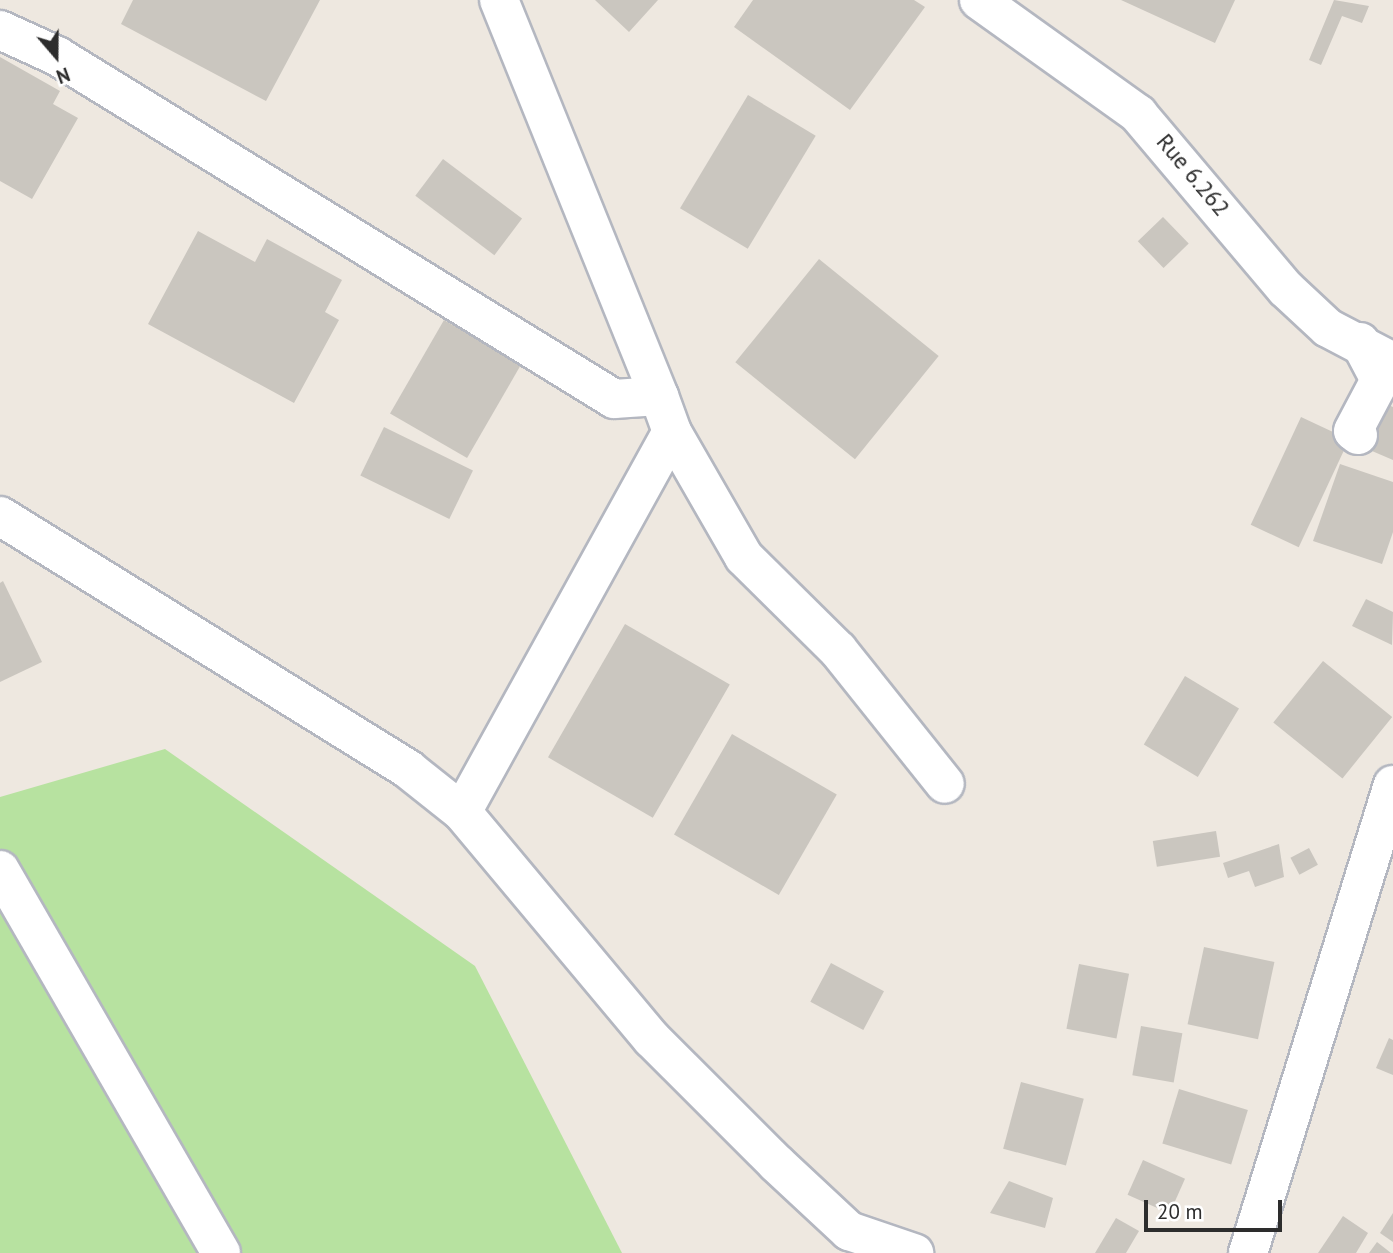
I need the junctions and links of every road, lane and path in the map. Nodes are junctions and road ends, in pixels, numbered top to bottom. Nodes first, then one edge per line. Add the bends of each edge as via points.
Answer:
1 (499, 0) edge
2 (979, 0) edge
3 (0, 30) edge
4 (1360, 342) junction
5 (1393, 362) edge
6 (659, 396) junction
7 (672, 432) junction
8 (1358, 435) dead end
9 (0, 516) edge
10 (945, 784) dead end
11 (1393, 785) edge
12 (462, 812) junction
13 (0, 870) edge
14 (220, 1253) edge
15 (914, 1253) edge
16 (1248, 1253) edge

1 - 6 street
2 - 4 street, Rue 6.262 via 1138,114 1286,289 1328,328
3 - 6 street via 57,56 614,399
4 - 5 street, Rue 6.262
4 - 8 street via 1380,380 1353,430
6 - 7 street
7 - 10 street via 744,557 838,650
7 - 12 street
9 - 12 street via 409,770
11 - 16 street
12 - 15 street via 652,1039 776,1163 849,1231
13 - 14 street

